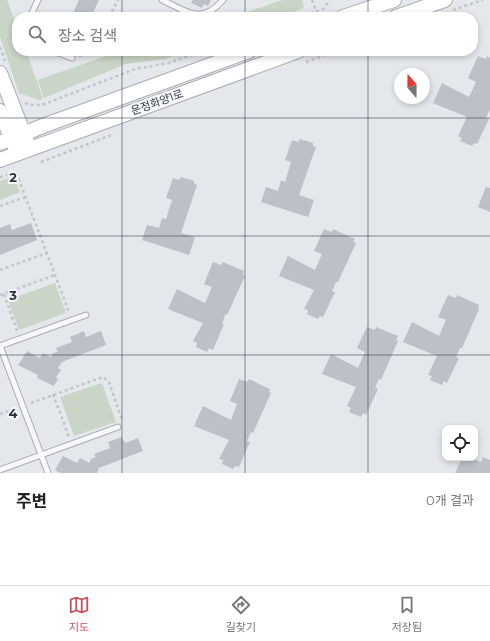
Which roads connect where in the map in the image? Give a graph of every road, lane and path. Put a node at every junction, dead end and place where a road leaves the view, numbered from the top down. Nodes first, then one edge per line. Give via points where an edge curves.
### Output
1 (38, 0) edge
2 (118, 0) edge
3 (162, 0) edge
4 (223, 0) edge
5 (312, 0) edge
6 (330, 0) edge
7 (394, 0) edge
8 (483, 0) edge
9 (446, 6) edge
10 (316, 11) junction
11 (32, 12) edge
12 (112, 12) edge
13 (189, 12) edge
14 (209, 12) edge
15 (313, 12) edge
16 (358, 12) edge
17 (419, 12) edge
18 (67, 56) edge
19 (80, 56) edge
20 (189, 56) edge
21 (235, 56) edge
22 (284, 56) edge
23 (72, 58) joint
24 (0, 74) edge
25 (22, 102) dead end
26 (0, 111) edge
27 (12, 138) edge
28 (23, 151) junction
29 (0, 160) edge
30 (0, 178) edge
31 (26, 197) junction
32 (0, 206) edge
33 (47, 253) junction
34 (0, 270) edge
35 (55, 275) junction
36 (4, 294) junction
37 (0, 295) edge
38 (86, 315) dead end
39 (72, 320) junction
40 (20, 339) junction
41 (0, 346) edge
42 (54, 394) junction
43 (22, 406) junction
44 (0, 414) edge
45 (118, 427) joint
46 (72, 444) junction
47 (41, 455) junction
48 (0, 470) edge
49 (48, 473) edge

1 - 11 lane
2 - 12 path
3 - 13 lane
4 - 14 lane
5 - 10 path
6 - 10 path via 328,5
7 - 16 street
8 - 9 path
9 - 17 street
10 - 15 path
18 - 23 lane
19 - 23 path
20 - 25 path via 169,63 135,69 42,105
21 - 27 street
22 - 28 street, 운정화양1로
24 - 27 street
26 - 27 street
27 - 28 street
28 - 29 street, 운정화양1로
30 - 31 path via 16,172
31 - 32 path
31 - 33 path
33 - 34 path
33 - 35 path
35 - 36 path
35 - 39 path
36 - 37 path
36 - 40 path
38 - 39 lane
39 - 40 lane
40 - 41 lane
41 - 43 lane
42 - 43 path
42 - 45 path via 103,377 109,382 121,418 122,422
42 - 46 path
43 - 44 path
43 - 47 lane
45 - 46 lane
46 - 47 lane
47 - 48 lane
47 - 49 lane

